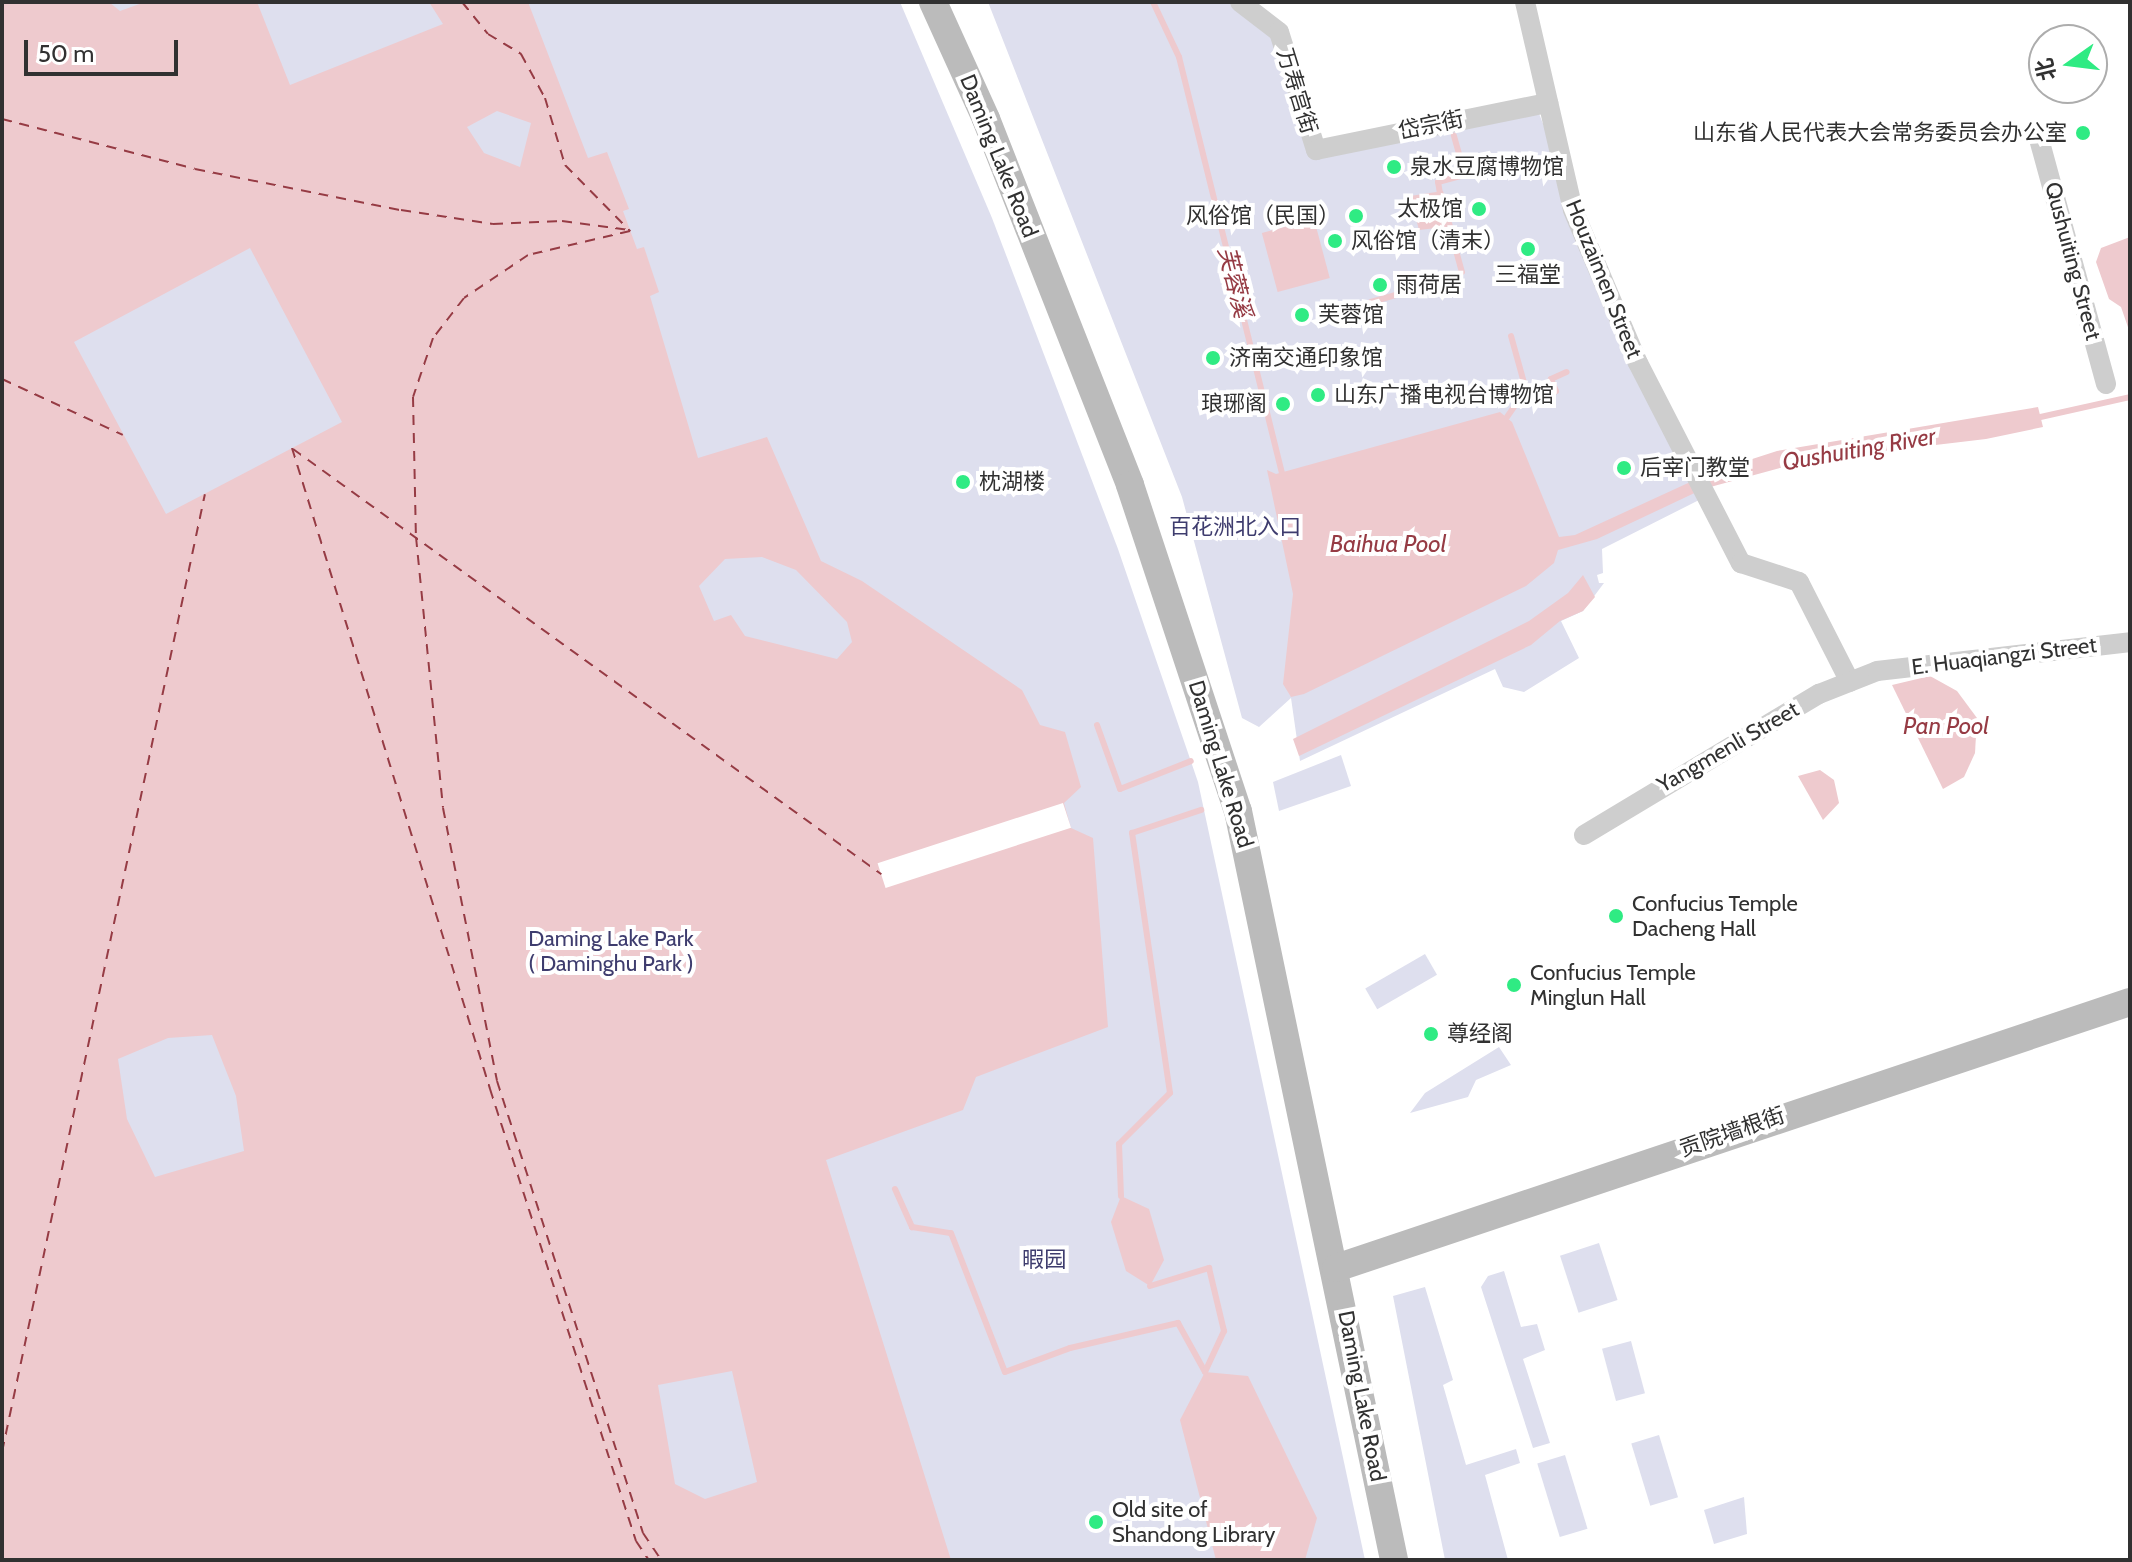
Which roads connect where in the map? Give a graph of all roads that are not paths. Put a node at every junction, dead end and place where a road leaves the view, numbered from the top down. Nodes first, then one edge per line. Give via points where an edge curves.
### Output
1 (933, 2) edge
2 (954, 2) edge
3 (1240, 2) edge
4 (1525, 2) edge
5 (1548, 103) junction
6 (2039, 139) dead end
7 (1316, 150) joint
8 (2106, 384) dead end
9 (2130, 642) edge
10 (1877, 671) joint
11 (1850, 682) junction
12 (1584, 835) dead end
13 (2130, 1002) edge
14 (1345, 1266) junction
15 (1394, 1560) edge
16 (1412, 1560) edge

1 - 14 main road, Daming Lake Road via 986,119 1130,485 1238,811
2 - 14 main road, Daming Lake Road via 1103,372 1207,661 1270,879
3 - 7 street, 万寿宫街 via 1279,32
4 - 5 street, Houzaimen Street
5 - 7 street, 岱宗街
5 - 11 street, Houzaimen Street via 1573,210 1638,363 1695,476 1741,563 1799,582
6 - 8 street, Qushuiting Street
9 - 10 street, E. Huaqiangzi Street
10 - 11 street, Yangmenli Street
11 - 12 street, Yangmenli Street via 1819,694
13 - 14 main road, 贡院墙根街
14 - 15 main road, Daming Lake Road
14 - 16 main road, Daming Lake Road

